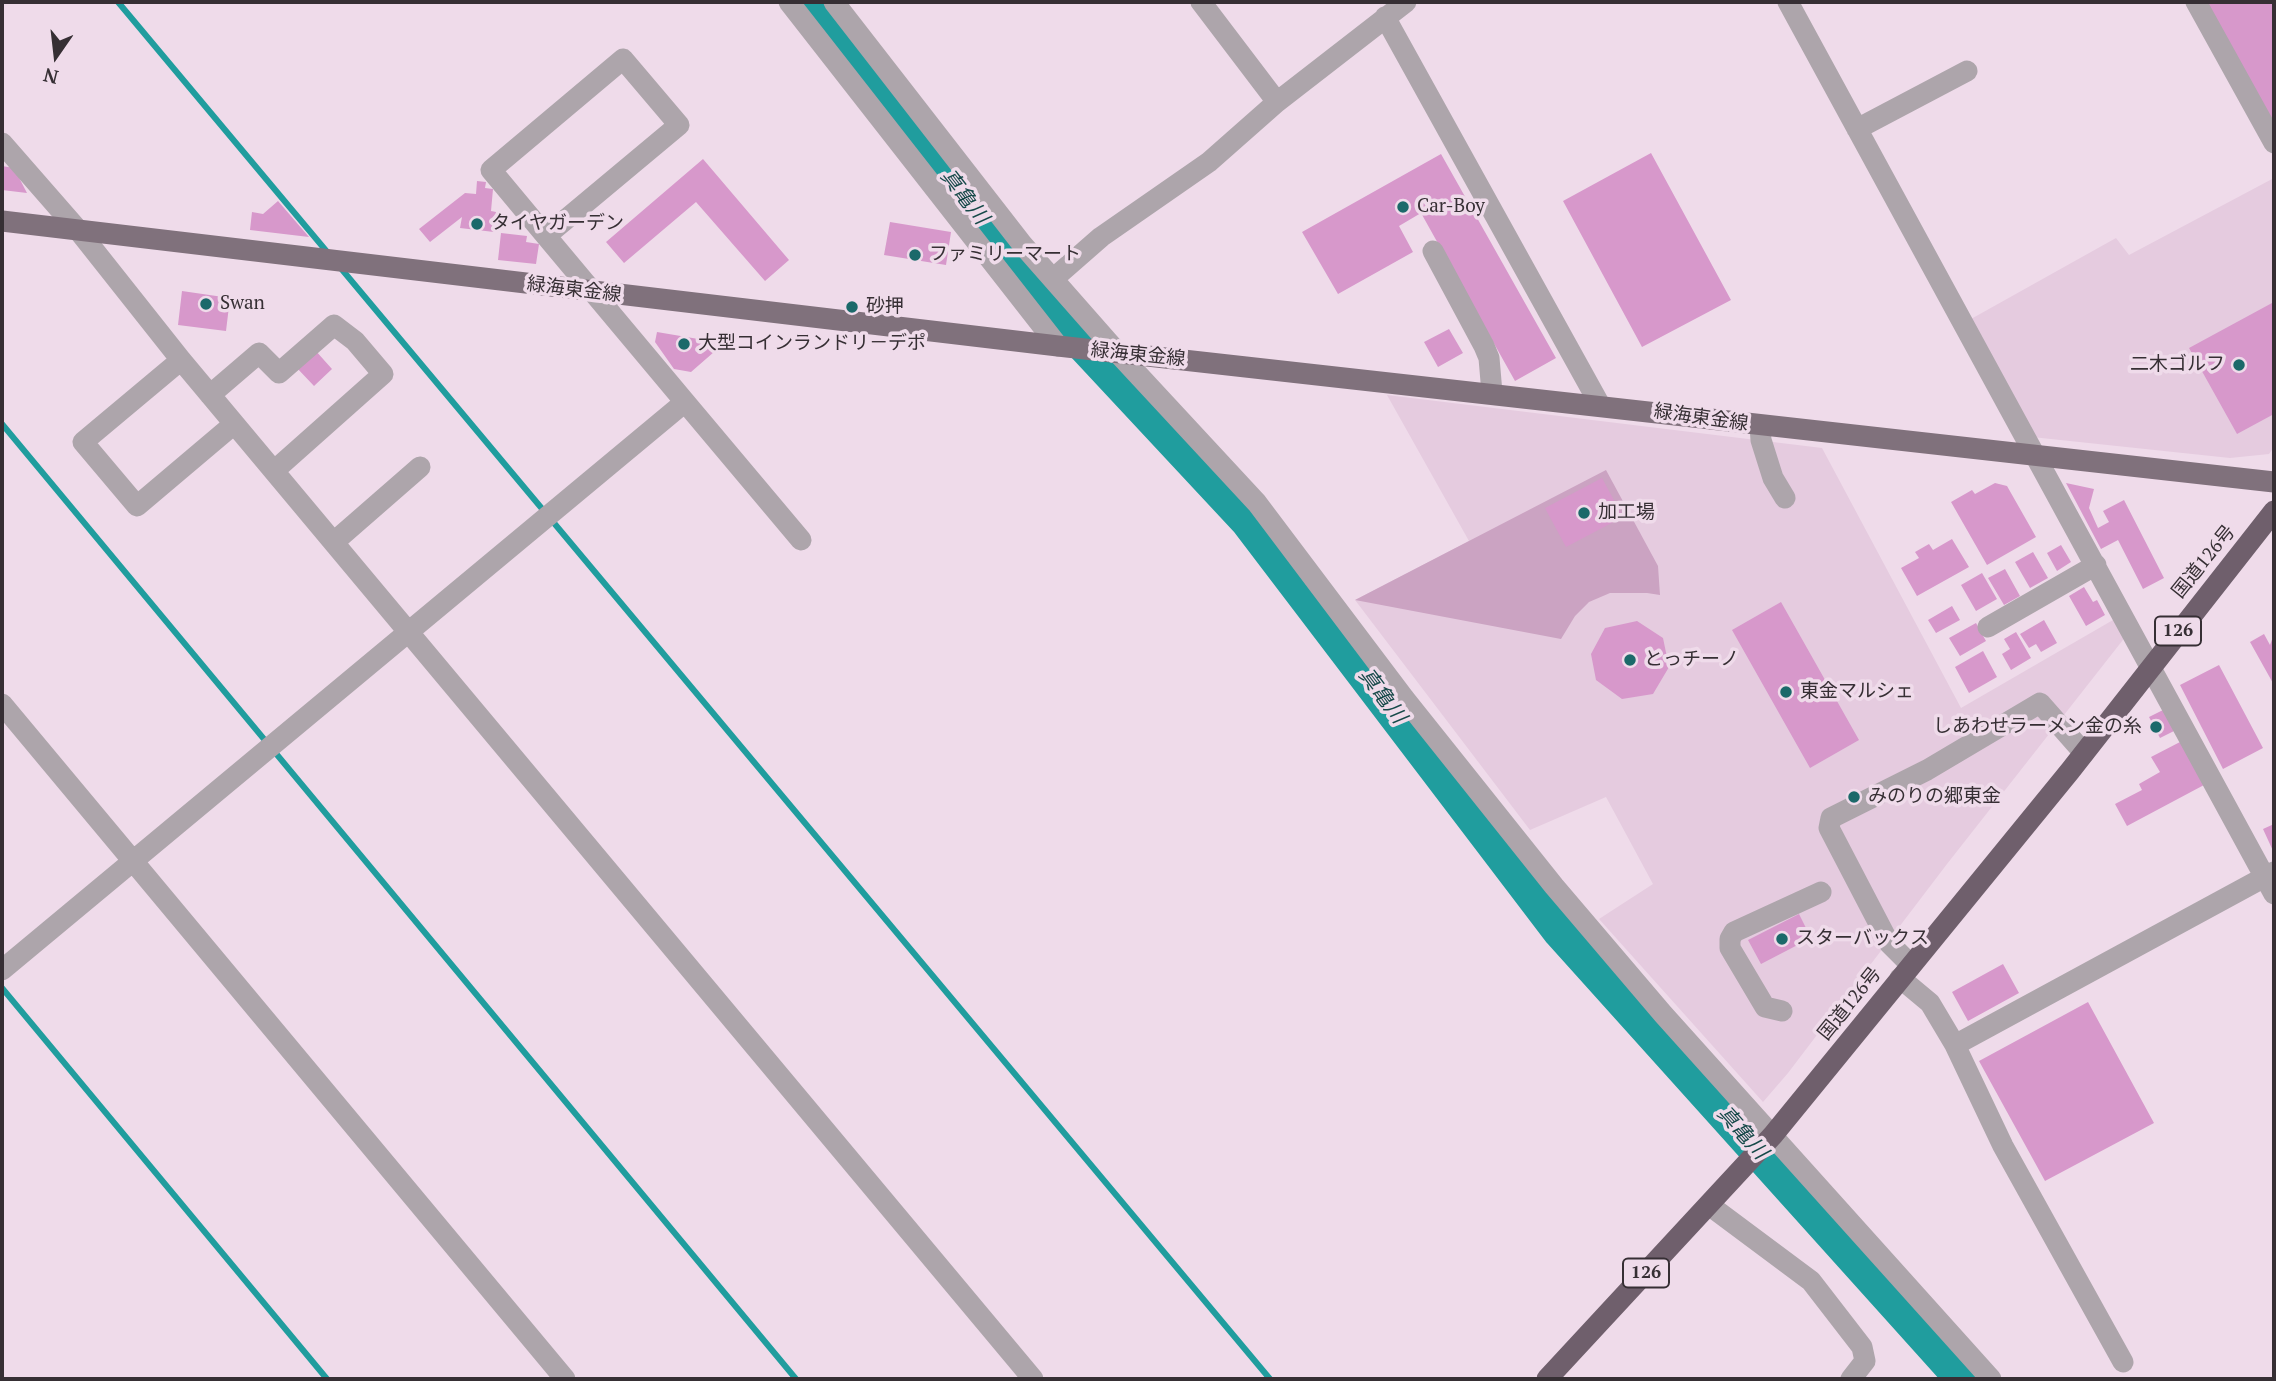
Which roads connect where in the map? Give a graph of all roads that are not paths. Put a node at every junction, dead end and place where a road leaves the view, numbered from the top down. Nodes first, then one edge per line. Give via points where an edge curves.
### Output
1 (789, 2) edge
2 (834, 2) edge
3 (1201, 2) edge
4 (1406, 2) edge
5 (1788, 2) edge
6 (2196, 2) edge
7 (1385, 17) junction
8 (1966, 71) dead end
9 (1277, 102) junction
10 (1857, 129) junction
11 (2, 143) edge
12 (2274, 144) edge
13 (2, 221) edge
14 (78, 230) junction
15 (546, 236) junction
16 (1433, 251) dead end
17 (1053, 279) junction
18 (593, 292) junction
19 (1058, 346) junction
20 (1117, 352) junction
21 (181, 360) junction
22 (1492, 393) junction
23 (210, 395) junction
24 (685, 402) junction
25 (1600, 405) junction
26 (234, 424) junction
27 (1759, 426) junction
28 (2036, 456) junction
29 (420, 467) dead end
30 (275, 470) junction
31 (2274, 482) edge
32 (1785, 498) dead end
33 (2274, 511) edge
34 (801, 540) dead end
35 (334, 542) junction
36 (2096, 565) junction
37 (1988, 627) dead end
38 (408, 631) junction
39 (2151, 665) junction
40 (2, 704) edge
41 (2084, 753) junction
42 (132, 861) junction
43 (2271, 881) edge
44 (1821, 892) dead end
45 (2, 970) edge
46 (1906, 971) junction
47 (1782, 1011) dead end
48 (1955, 1045) junction
49 (1773, 1135) junction
50 (1709, 1205) junction
51 (2123, 1362) dead end
52 (565, 1379) edge
53 (1033, 1379) edge
54 (1547, 1379) edge
55 (1851, 1379) edge
56 (1992, 1379) edge

1 - 19 street
2 - 17 street
3 - 9 street
4 - 7 street
5 - 10 street
6 - 12 street
7 - 9 street
7 - 25 street
8 - 10 street
9 - 17 street via 1209,162 1101,237
10 - 28 street
11 - 14 street
13 - 14 main road, 緑海東金線
14 - 18 main road, 緑海東金線
14 - 21 street
15 - 15 street via 491,170 623,59 679,125
15 - 18 street
16 - 22 street via 1489,358
17 - 20 street
18 - 19 main road, 緑海東金線
18 - 24 street
19 - 20 main road, 緑海東金線
20 - 22 main road, 緑海東金線
20 - 49 street via 1257,503 1554,886
21 - 23 street
21 - 26 street via 83,442 100,463 136,506
22 - 25 main road, 緑海東金線
23 - 26 street
23 - 30 street via 259,353 279,373 334,326 355,341 383,374
24 - 34 street
24 - 38 street
25 - 27 main road, 緑海東金線
26 - 30 street
27 - 28 main road, 緑海東金線
27 - 32 street via 1773,478
28 - 31 main road, 緑海東金線
28 - 36 street
29 - 35 street
30 - 35 street
33 - 39 highway, 国道126号 / 126
35 - 38 street
36 - 37 street
36 - 39 street
38 - 42 street
38 - 53 street
39 - 41 highway, 国道126号 / 126
39 - 43 street
40 - 42 street
41 - 46 highway, 国道126号 / 126
41 - 46 street via 2040,703 1927,770 1831,818 1829,828
42 - 45 street
42 - 52 street
43 - 48 street
44 - 47 street via 1734,932 1730,939 1730,948 1765,1006
46 - 48 street
46 - 49 highway, 国道126号 / 126
48 - 51 street via 2003,1146
49 - 50 highway, 国道126号 / 126
49 - 56 street
50 - 54 highway, 国道126号 / 126
50 - 55 street via 1811,1281 1862,1346 1865,1361

